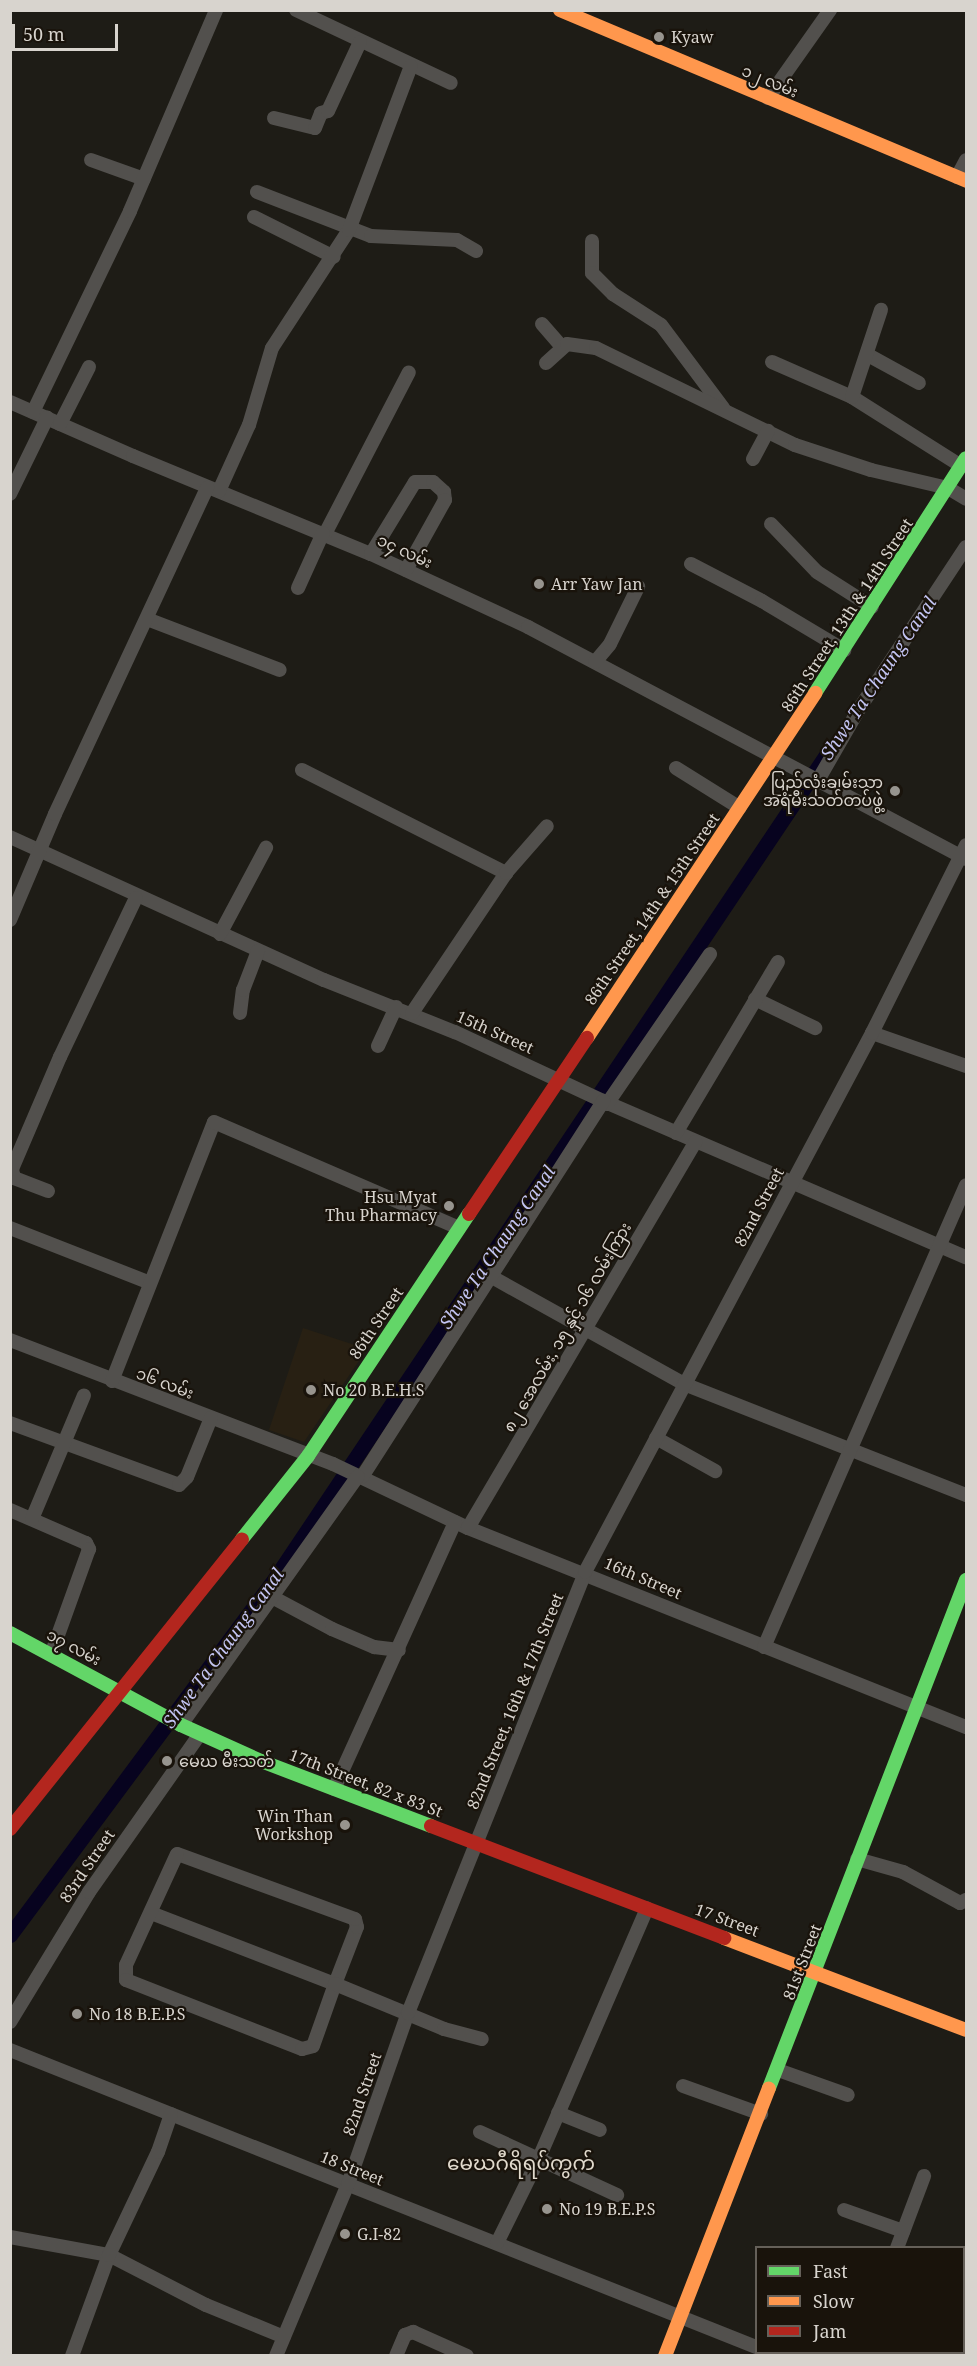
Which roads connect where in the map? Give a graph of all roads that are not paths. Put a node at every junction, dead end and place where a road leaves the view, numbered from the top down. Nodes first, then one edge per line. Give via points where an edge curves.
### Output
1 (216, 10) edge
2 (296, 10) edge
3 (560, 10) edge
4 (830, 10) edge
5 (360, 42) junction
6 (411, 66) junction
7 (451, 83) dead end
8 (768, 98) junction
9 (274, 118) dead end
10 (91, 160) dead end
11 (966, 160) edge
12 (144, 179) junction
13 (962, 179) edge
14 (257, 192) dead end
15 (254, 217) dead end
16 (349, 230) junction
17 (592, 240) dead end
18 (476, 251) dead end
19 (334, 257) junction
20 (881, 310) dead end
21 (542, 324) dead end
22 (562, 347) junction
23 (868, 355) junction
24 (546, 363) dead end
25 (772, 363) dead end
26 (89, 367) dead end
27 (409, 372) dead end
28 (919, 383) dead end
29 (852, 397) junction
30 (10, 402) edge
31 (723, 408) junction
32 (33, 412) junction
33 (53, 421) junction
34 (768, 431) junction
35 (753, 459) dead end
36 (964, 462) edge
37 (948, 488) junction
38 (213, 490) junction
39 (10, 494) edge
40 (966, 499) edge
41 (771, 524) dead end
42 (324, 533) junction
43 (966, 547) edge
44 (371, 554) junction
45 (691, 564) dead end
46 (406, 570) junction
47 (638, 587) dead end
48 (298, 588) dead end
49 (872, 607) junction
50 (147, 619) junction
51 (844, 650) junction
52 (594, 662) junction
53 (280, 670) dead end
54 (773, 759) junction
55 (676, 768) dead end
56 (302, 770) dead end
57 (817, 782) junction
58 (740, 808) junction
59 (547, 826) dead end
60 (10, 837) edge
61 (266, 848) dead end
62 (39, 851) junction
63 (965, 853) edge
64 (506, 873) junction
65 (136, 898) junction
66 (10, 920) edge
67 (220, 934) junction
68 (258, 951) junction
69 (710, 954) dead end
70 (778, 963) dead end
71 (755, 999) junction
72 (396, 1007) junction
73 (240, 1013) dead end
74 (412, 1013) junction
75 (815, 1028) dead end
76 (872, 1033) junction
77 (378, 1046) dead end
78 (966, 1066) edge
79 (557, 1078) junction
80 (602, 1101) junction
81 (676, 1133) junction
82 (695, 1142) junction
83 (789, 1184) junction
84 (966, 1185) edge
85 (48, 1191) dead end
86 (10, 1228) edge
87 (459, 1228) junction
88 (940, 1247) junction
89 (966, 1257) edge
90 (490, 1276) junction
91 (150, 1283) junction
92 (584, 1330) junction
93 (10, 1340) edge
94 (112, 1381) junction
95 (684, 1384) junction
96 (84, 1395) dead end
97 (211, 1418) junction
98 (10, 1423) edge
99 (656, 1438) junction
100 (63, 1443) junction
101 (849, 1452) junction
102 (308, 1456) junction
103 (715, 1472) dead end
104 (358, 1475) junction
105 (966, 1495) edge
106 (10, 1510) edge
107 (32, 1520) junction
108 (462, 1525) junction
109 (585, 1572) junction
110 (966, 1580) edge
111 (272, 1597) junction
112 (10, 1633) edge
113 (764, 1647) junction
114 (399, 1650) junction
115 (52, 1652) junction
116 (122, 1691) junction
117 (144, 1704) joint
118 (916, 1708) junction
119 (181, 1724) junction
120 (966, 1727) edge
121 (200, 1734) junction
122 (334, 1789) junction
123 (10, 1829) edge
124 (476, 1842) junction
125 (857, 1859) junction
126 (966, 1900) edge
127 (647, 1908) junction
128 (151, 1913) junction
129 (817, 1970) junction
130 (334, 1984) junction
131 (408, 2013) junction
132 (10, 2022) edge
133 (966, 2030) edge
134 (482, 2039) dead end
135 (10, 2050) edge
136 (778, 2070) junction
137 (683, 2086) dead end
138 (848, 2095) dead end
139 (558, 2113) junction
140 (171, 2114) junction
141 (761, 2114) junction
142 (600, 2130) dead end
143 (480, 2132) dead end
144 (539, 2158) junction
145 (924, 2176) dead end
146 (348, 2184) junction
147 (617, 2195) dead end
148 (844, 2211) dead end
149 (903, 2231) junction
150 (10, 2237) edge
151 (497, 2243) junction
152 (897, 2246) edge
153 (109, 2255) junction
154 (680, 2317) junction
155 (284, 2337) junction
156 (755, 2347) edge
157 (72, 2355) edge
158 (276, 2355) edge
159 (396, 2355) edge
160 (467, 2355) edge
161 (665, 2355) edge

1 - 12 street
2 - 5 street
3 - 8 street, ၁၂ လမ်း
4 - 8 street
5 - 6 street
5 - 9 street via 328,111 321,113 315,128
6 - 7 street
6 - 16 street
8 - 13 street, ၁၂ လမ်း
10 - 12 street
11 - 13 street
12 - 32 street
14 - 16 street
15 - 19 street
16 - 18 street via 391,239 457,240
16 - 19 street
17 - 31 street via 592,273 613,294 661,325
19 - 38 street via 272,348 249,425
20 - 23 street
21 - 22 street
22 - 24 street
22 - 31 street via 580,344 596,348 687,396
23 - 28 street
23 - 29 street
25 - 29 street
26 - 33 street
27 - 42 street
29 - 36 street
30 - 32 street, ၁၄ လမ်း
31 - 34 street
32 - 33 street, ၁၄ လမ်း
33 - 38 street, ၁၄ လမ်း
33 - 39 street
34 - 35 street
34 - 37 street via 820,454
36 - 37 street, 86th Street, 13th & 14th Street
37 - 40 street
37 - 49 street, 86th Street, 13th & 14th Street
38 - 42 street, ၁၄ လမ်း
38 - 50 street
41 - 49 street via 817,572
42 - 44 street, ၁၄ လမ်း
42 - 48 street
43 - 57 street via 859,709
44 - 46 street, ၁၄ လမ်း
44 - 46 street via 415,482 433,482 444,492 445,500
45 - 51 street via 762,600
46 - 52 street, ၁၄ လမ်း
47 - 52 street via 610,644
49 - 51 street, 86th Street, 13th & 14th Street
50 - 53 street
50 - 62 street
51 - 54 street, 86th Street, 13th & 14th Street
52 - 54 street, ၁၄ လမ်း
54 - 57 street, ၁၄ လမ်း
54 - 58 street, 86th Street, 14th & 15th Street
55 - 58 street
56 - 64 street
57 - 63 street, ၁၄ လမ်း
58 - 79 street, 86th Street, 14th & 15th Street
59 - 64 street
60 - 62 street, 15th Street
61 - 67 street
62 - 65 street, 15th Street
62 - 66 street
63 - 76 street, 82nd Street
64 - 74 street
65 - 67 street, 15th Street
65 - 85 street via 12,1169 14,1178
67 - 68 street, 15th Street
68 - 72 street, 15th Street
68 - 73 street via 243,990
69 - 80 street
70 - 71 street
71 - 75 street
71 - 81 street
72 - 74 street, 15th Street
72 - 77 street
74 - 79 street, 15th Street
76 - 78 street
76 - 83 street, 82nd Street
79 - 80 street, 15th Street
79 - 87 street, 86th Street
80 - 81 street, 15th Street
80 - 90 street
81 - 82 street, 15th Street
82 - 83 street, 15th Street
82 - 92 street, ၈၂ အေလမ်း, ၁၅ နှင့် ၁၆ လမ်းကြား
83 - 88 street, 15th Street
83 - 95 street, 82nd Street
84 - 88 street
86 - 91 street
87 - 91 street via 214,1122
87 - 102 street, 86th Street
88 - 89 street, 15th Street
88 - 101 street
90 - 92 street
90 - 104 street
91 - 94 street
92 - 95 street
92 - 108 street, ၈၂ အေလမ်း, ၁၅ နှင့် ၁၆ လမ်းကြား
93 - 94 street, ၁၆ လမ်း
94 - 97 street, ၁၆ လမ်း
95 - 99 street, 82nd Street
95 - 101 street
96 - 100 street
97 - 100 street via 188,1477 179,1485
97 - 102 street, ၁၆ လမ်း
98 - 100 street
99 - 103 street
99 - 109 street, 82nd Street
100 - 107 street
101 - 105 street
101 - 113 street
102 - 104 street, 16th Street
102 - 116 street, 86th Street
104 - 108 street, 16th Street
104 - 111 street
106 - 107 street
107 - 115 street via 86,1543 89,1549
108 - 109 street, 16th Street
108 - 114 street, ၈၂ အေလမ်း, ၁၅ နှင့် ၁၆ လမ်းကြား
109 - 113 street, 16th Street
109 - 124 street, 82nd Street, 16th & 17th Street
110 - 118 street, 81st Street
111 - 114 street via 374,1647
111 - 119 street
112 - 115 street, ၁၇ လမ်း
113 - 118 street, 16th Street
114 - 122 street, ၈၂ အေလမ်း, ၁၅ နှင့် ၁၆ လမ်းကြား
115 - 116 street, ၁၇ လမ်း
116 - 117 street, ၁၇ လမ်း
116 - 123 street, 86th Street
117 - 119 street, 17th Street, 82 x 83 St
118 - 120 street, 16th Street
118 - 125 street, 81st Street
119 - 121 street, 17th Street, 82 x 83 St
121 - 122 street, 17th Street, 82 x 83 St
121 - 132 street, 83rd Street via 89,1892
122 - 124 street, 17th Street, 82 x 83 St
124 - 127 street, 17 Street
124 - 131 street, 82nd Street
125 - 126 street via 903,1872 960,1903
125 - 129 street, 81st Street
127 - 129 street, 17 Street
127 - 139 street
128 - 130 street
128 - 130 street via 177,1854 355,1919 357,1927
128 - 130 street via 126,1965 126,1980 291,2045 302,2049 313,2046
129 - 133 street, 17 Street
129 - 136 street, 81st Street
130 - 131 street
131 - 134 street
131 - 146 street, 82nd Street
135 - 140 street, 18 Street
136 - 138 street
136 - 141 street, 81st Street
137 - 141 street
139 - 142 street
139 - 144 street
140 - 146 street, 18 Street
140 - 153 street via 158,2152
141 - 154 street, 81st Street
143 - 144 street
144 - 147 street
144 - 151 street
145 - 149 street
146 - 151 street, 18 Street
146 - 155 street, 82nd Street
148 - 149 street
149 - 152 street
150 - 153 street
151 - 154 street, 18 Street
153 - 155 street via 206,2305
153 - 157 street
154 - 156 street, 18 Street
154 - 161 street, 81st Street
155 - 158 street, 82nd Street
159 - 160 street via 405,2335 413,2332

